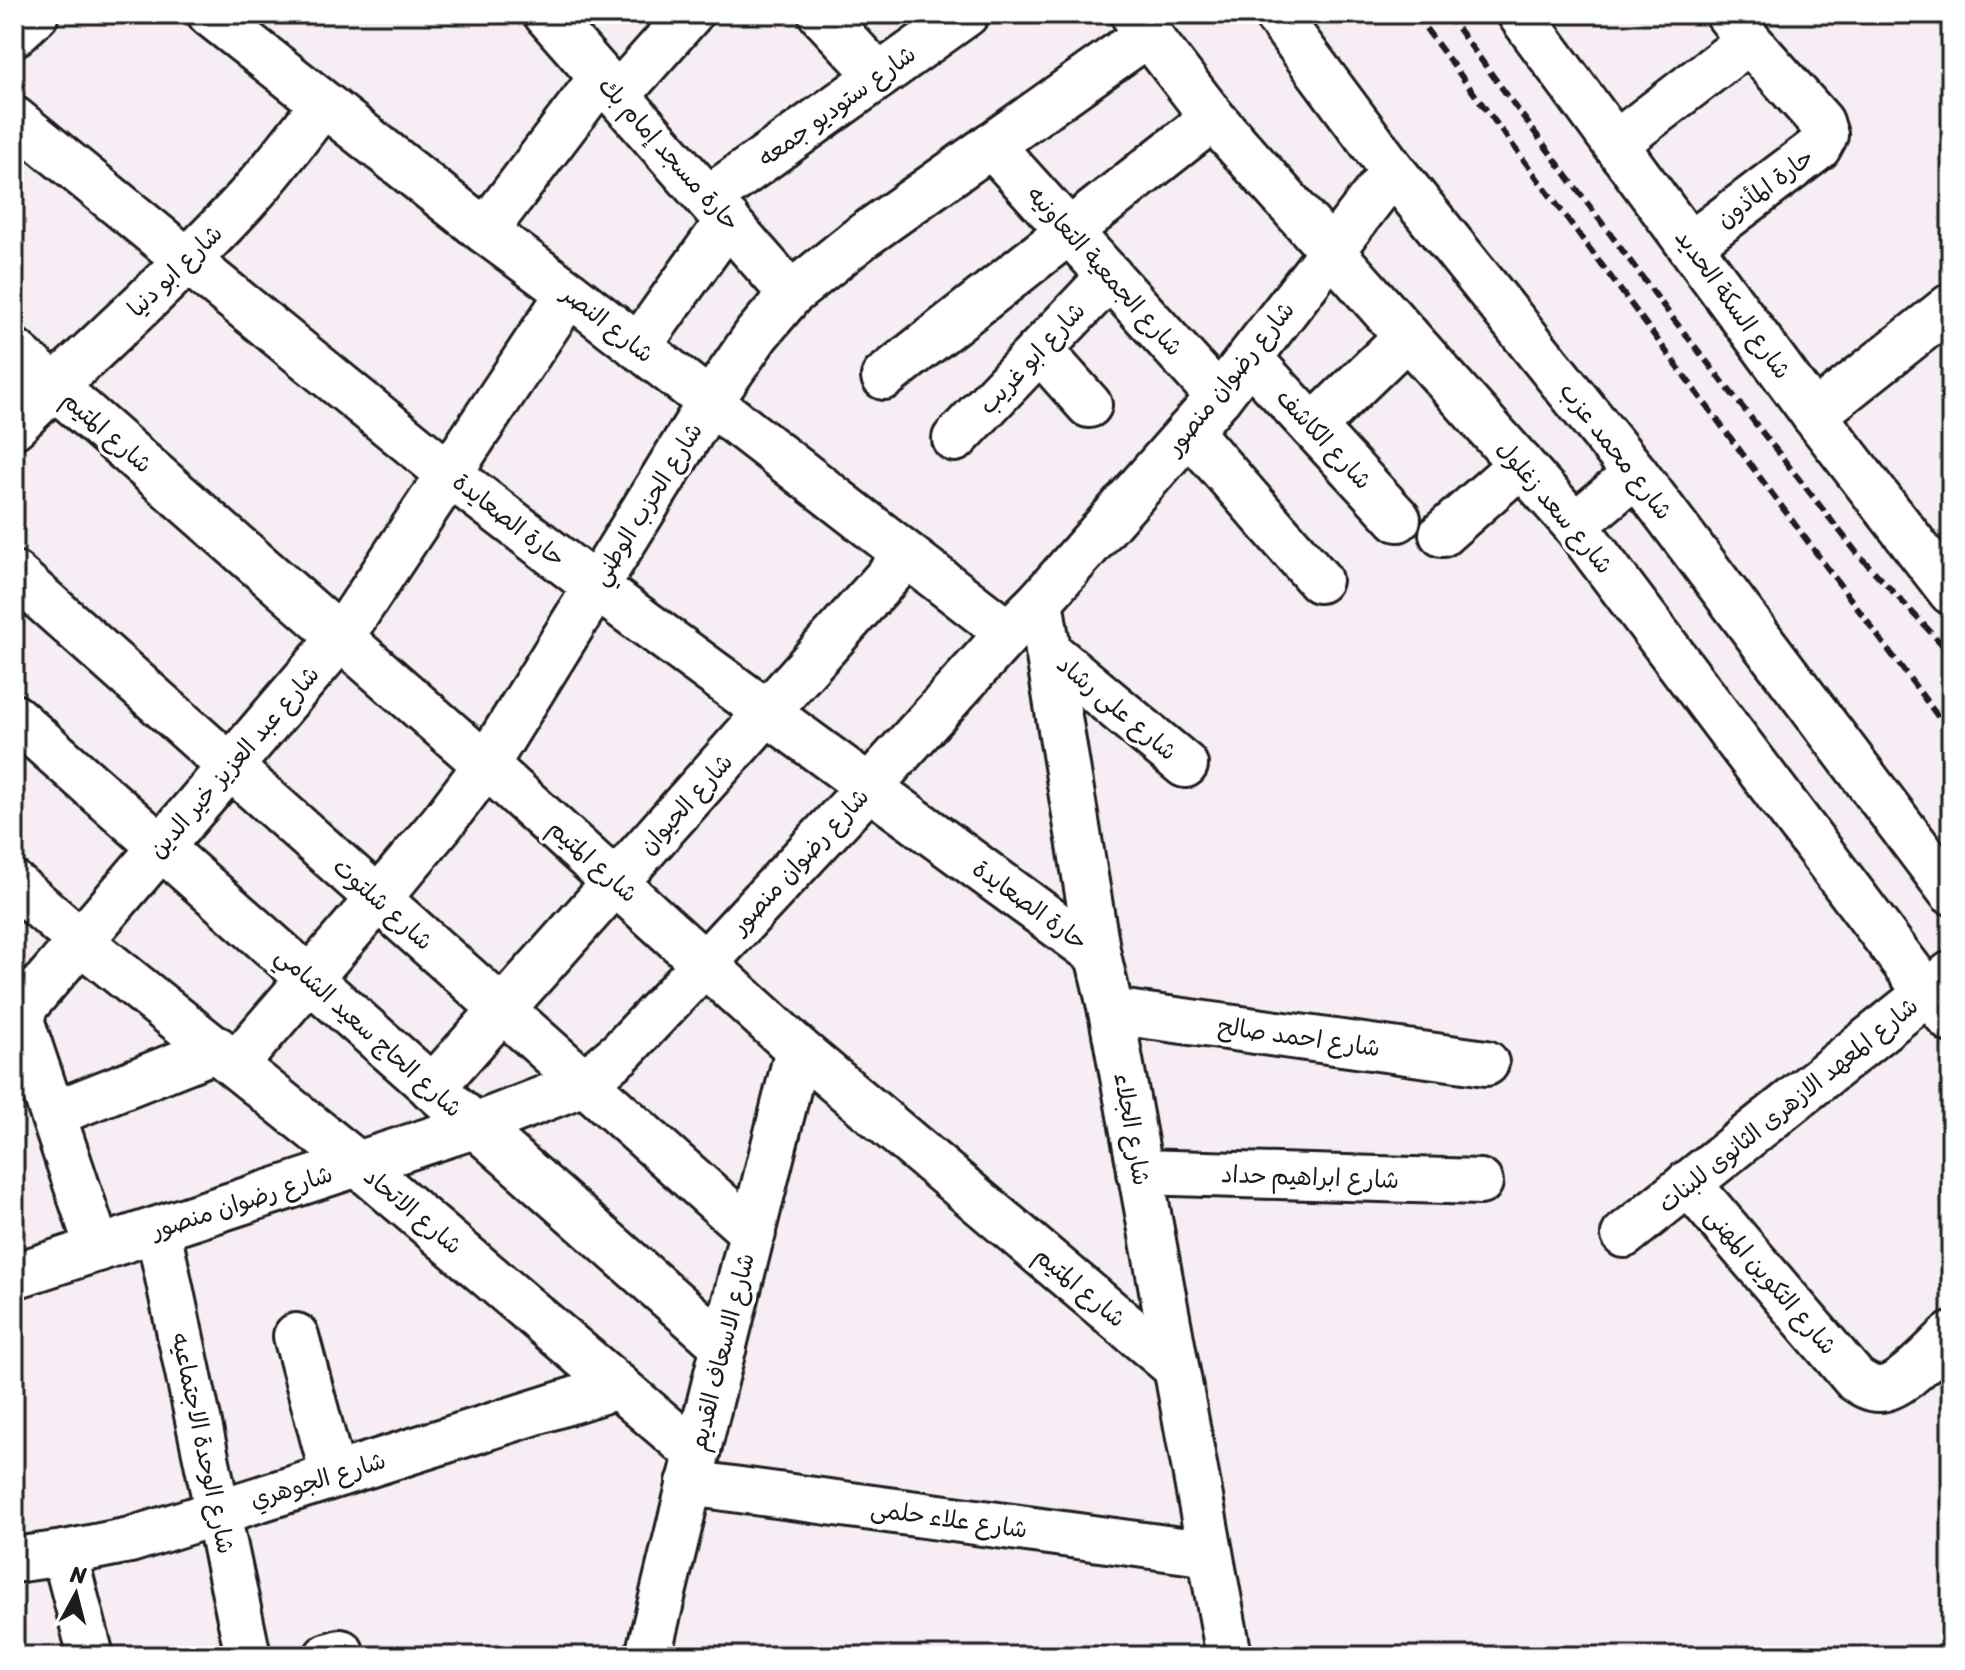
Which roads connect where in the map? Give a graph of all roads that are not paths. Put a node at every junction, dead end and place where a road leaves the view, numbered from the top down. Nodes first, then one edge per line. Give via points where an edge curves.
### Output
1 (36, 14) edge
2 (546, 14) edge
3 (690, 14) edge
4 (821, 14) edge
5 (966, 14) edge
6 (1276, 14) edge
7 (1520, 14) edge
8 (229, 19) edge
9 (1141, 24) edge
10 (1739, 28) edge
11 (14, 34) edge
12 (879, 76) junction
13 (610, 86) junction
14 (323, 104) junction
15 (1213, 118) junction
16 (14, 119) edge
17 (1615, 144) junction
18 (991, 145) junction
19 (1393, 171) junction
20 (718, 210) junction
21 (485, 231) junction
22 (1070, 232) junction
23 (1690, 245) junction
24 (1332, 250) junction
25 (188, 260) junction
26 (1110, 276) junction
27 (569, 293) junction
28 (791, 294) junction
29 (1951, 306) edge
30 (1407, 336) junction
31 (638, 347) junction
32 (1040, 350) junction
33 (14, 351) edge
34 (1249, 358) junction
35 (884, 377) dead end
36 (54, 386) junction
37 (1219, 397) junction
38 (710, 402) junction
39 (1089, 405) dead end
40 (1814, 415) junction
41 (14, 426) edge
42 (1313, 427) junction
43 (1189, 431) junction
44 (955, 439) dead end
45 (1521, 464) junction
46 (449, 474) junction
47 (1636, 474) junction
48 (1398, 519) dead end
49 (1575, 525) junction
50 (1442, 534) dead end
51 (907, 555) junction
52 (14, 574) edge
53 (1319, 580) dead end
54 (596, 587) junction
55 (1951, 592) edge
56 (1040, 601) junction
57 (1008, 633) junction
58 (341, 637) junction
59 (1048, 651) junction
60 (767, 713) junction
61 (14, 717) edge
62 (486, 765) junction
63 (1185, 765) dead end
64 (230, 766) junction
65 (869, 787) junction
66 (160, 847) junction
67 (616, 882) junction
68 (14, 884) edge
69 (1951, 892) edge
70 (378, 899) junction
71 (80, 941) junction
72 (1098, 955) junction
73 (705, 963) junction
74 (309, 979) junction
75 (1943, 996) edge
76 (501, 1010) junction
77 (1111, 1011) junction
78 (798, 1049) junction
79 (226, 1056) junction
80 (1486, 1063) dead end
81 (584, 1083) junction
82 (432, 1088) junction
83 (53, 1114) junction
84 (474, 1126) junction
85 (359, 1165) junction
86 (1140, 1172) junction
87 (1480, 1182) dead end
88 (1688, 1183) junction
89 (158, 1230) junction
90 (753, 1233) junction
91 (1624, 1235) dead end
92 (98, 1249) junction
93 (14, 1276) edge
94 (1951, 1335) edge
95 (296, 1336) dead end
96 (724, 1346) junction
97 (1175, 1367) junction
98 (618, 1386) junction
99 (692, 1468) junction
100 (333, 1475) junction
101 (217, 1511) junction
102 (64, 1553) junction
103 (1210, 1554) junction
104 (14, 1560) edge
105 (91, 1656) edge
106 (248, 1656) edge
107 (648, 1656) edge
108 (1229, 1656) edge

1 - 11 street
2 - 13 street, حارة مسجد إمام بك
3 - 13 street
4 - 12 street
5 - 12 street, شارع ستوديو جمعه
6 - 19 street, شارع محمد عزب
7 - 17 street, شارع السكة الحديد
8 - 14 street, شارع النصر
9 - 15 street, شارع سعد زغلول
9 - 18 street, شارع الحزب الوطني
10 - 17 street
10 - 23 street, حارة المأذون via 1821,122 1825,135 1818,148
12 - 20 street, شارع ستوديو جمعه
13 - 20 street, حارة مسجد إمام بك
13 - 21 street
14 - 21 street, شارع النصر
14 - 25 street, شارع ابو دنيا via 262,182
15 - 22 street
15 - 24 street, شارع سعد زغلول
16 - 25 street, حارة الصعايدة
17 - 23 street, شارع السكة الحديد
18 - 22 street, شارع الجمعية التعاونيه
18 - 28 street, شارع الحزب الوطني
19 - 24 street, شارع رضوان منصور
19 - 47 street, شارع محمد عزب
20 - 28 street, حارة مسجد إمام بك
20 - 31 street, شارع ستوديو جمعه
21 - 27 street, شارع النصر
22 - 26 street, شارع الجمعية التعاونيه
22 - 35 street
23 - 40 street, شارع السكة الحديد
24 - 30 street, شارع سعد زغلول
24 - 34 street, شارع رضوان منصور
25 - 36 street, شارع ابو دنيا
25 - 46 street, حارة الصعايدة
26 - 32 street, شارع ابو غريب
26 - 37 street, شارع الجمعية التعاونيه
27 - 31 street, شارع النصر
27 - 46 street, شارع عبد العزيز خير الدين
28 - 38 street, شارع الحزب الوطني
29 - 40 street
30 - 42 street
30 - 45 street, شارع سعد زغلول
31 - 38 street, شارع النصر
32 - 39 street
32 - 44 street, شارع ابو غريب
33 - 36 street, شارع المتيم
34 - 37 street, شارع رضوان منصور
34 - 42 street, شارع الكاشف
36 - 41 street, شارع ابو دنيا
36 - 58 street, شارع المتيم
37 - 43 street, شارع رضوان منصور
38 - 51 street, شارع النصر
38 - 54 street, شارع الحزب الوطني
40 - 55 street, شارع السكة الحديد
42 - 48 street, شارع الكاشف
43 - 53 street
43 - 56 street, شارع رضوان منصور
45 - 49 street, شارع سعد زغلول
45 - 50 street
46 - 54 street, حارة الصعايدة
46 - 58 street, شارع عبد العزيز خير الدين
47 - 49 street
47 - 69 street, شارع محمد عزب
49 - 75 street, شارع سعد زغلول
51 - 57 street, شارع النصر
51 - 60 street, شارع الحيوان
52 - 64 street, شارع شلتوت
54 - 60 street, حارة الصعايدة
54 - 62 street, شارع الحزب الوطني
56 - 57 street, شارع رضوان منصور
56 - 59 street, شارع الجلاء
57 - 65 street, شارع رضوان منصور
58 - 62 street, شارع المتيم
58 - 64 street, شارع عبد العزيز خير الدين
59 - 63 street, شارع على رشاد
59 - 72 street, شارع الجلاء
60 - 65 street, حارة الصعايدة
60 - 67 street, شارع الحيوان
61 - 66 street, شارع الحاج سعيد الشامي
62 - 67 street, شارع المتيم
62 - 70 street, شارع الحزب الوطني
64 - 66 street, شارع عبد العزيز خير الدين
64 - 70 street, شارع شلتوت
65 - 72 street, حارة الصعايدة
65 - 73 street, شارع رضوان منصور
66 - 71 street, شارع عبد العزيز خير الدين
66 - 74 street, شارع الحاج سعيد الشامي
67 - 73 street, شارع المتيم
67 - 76 street, شارع الحيوان
68 - 71 street, شارع الاتحاد
70 - 74 street, شارع الحزب الوطني
70 - 76 street, شارع شلتوت
71 - 79 street, شارع الاتحاد
71 - 83 street, شارع عبد العزيز خير الدين via 23,1013
72 - 77 street, شارع الجلاء
73 - 78 street, شارع المتيم
73 - 81 street, شارع رضوان منصور via 620,1053
74 - 79 street, شارع الحزب الوطني
74 - 82 street, شارع الحاج سعيد الشامي
75 - 88 street, شارع المعهد الازهرى الثانوى للبنات
76 - 81 street, شارع شلتوت
76 - 82 street, شارع الحيوان
77 - 80 street, شارع احمد صالح
77 - 86 street, شارع الجلاء
78 - 90 street, شارع الاسعاف القديم
78 - 97 street, شارع المتيم
79 - 83 street
79 - 85 street, شارع الاتحاد
81 - 84 street, شارع رضوان منصور
81 - 90 street, شارع شلتوت
82 - 84 street, شارع الحاج سعيد الشامي
83 - 92 street, شارع عبد العزيز خير الدين
84 - 85 street, شارع رضوان منصور
84 - 96 street, شارع الحاج سعيد الشامي
85 - 89 street, شارع رضوان منصور
85 - 98 street, شارع الاتحاد
86 - 87 street, شارع ابراهيم حداد
86 - 97 street, شارع الجلاء
88 - 91 street, شارع المعهد الازهرى الثانوى للبنات
88 - 94 street, شارع التكوين المهنى via 1866,1387 1893,1386
89 - 92 street, شارع رضوان منصور
89 - 101 street, شارع الوحدة الاجتماعيه
90 - 96 street, شارع الاسعاف القديم
92 - 93 street, شارع رضوان منصور
95 - 100 street
96 - 99 street, شارع الاسعاف القديم
97 - 103 street, شارع الجلاء
98 - 99 street, شارع الاتحاد
98 - 100 street, شارع الجوهري
99 - 103 street, شارع علاء حلمى
99 - 107 street, شارع الاسعاف القديم
100 - 101 street, شارع الجوهري
101 - 102 street, شارع الجوهري via 130,1540
101 - 106 street, شارع الوحدة الاجتماعيه
102 - 104 street, شارع الجوهري
102 - 105 street
103 - 108 street, شارع الجلاء

